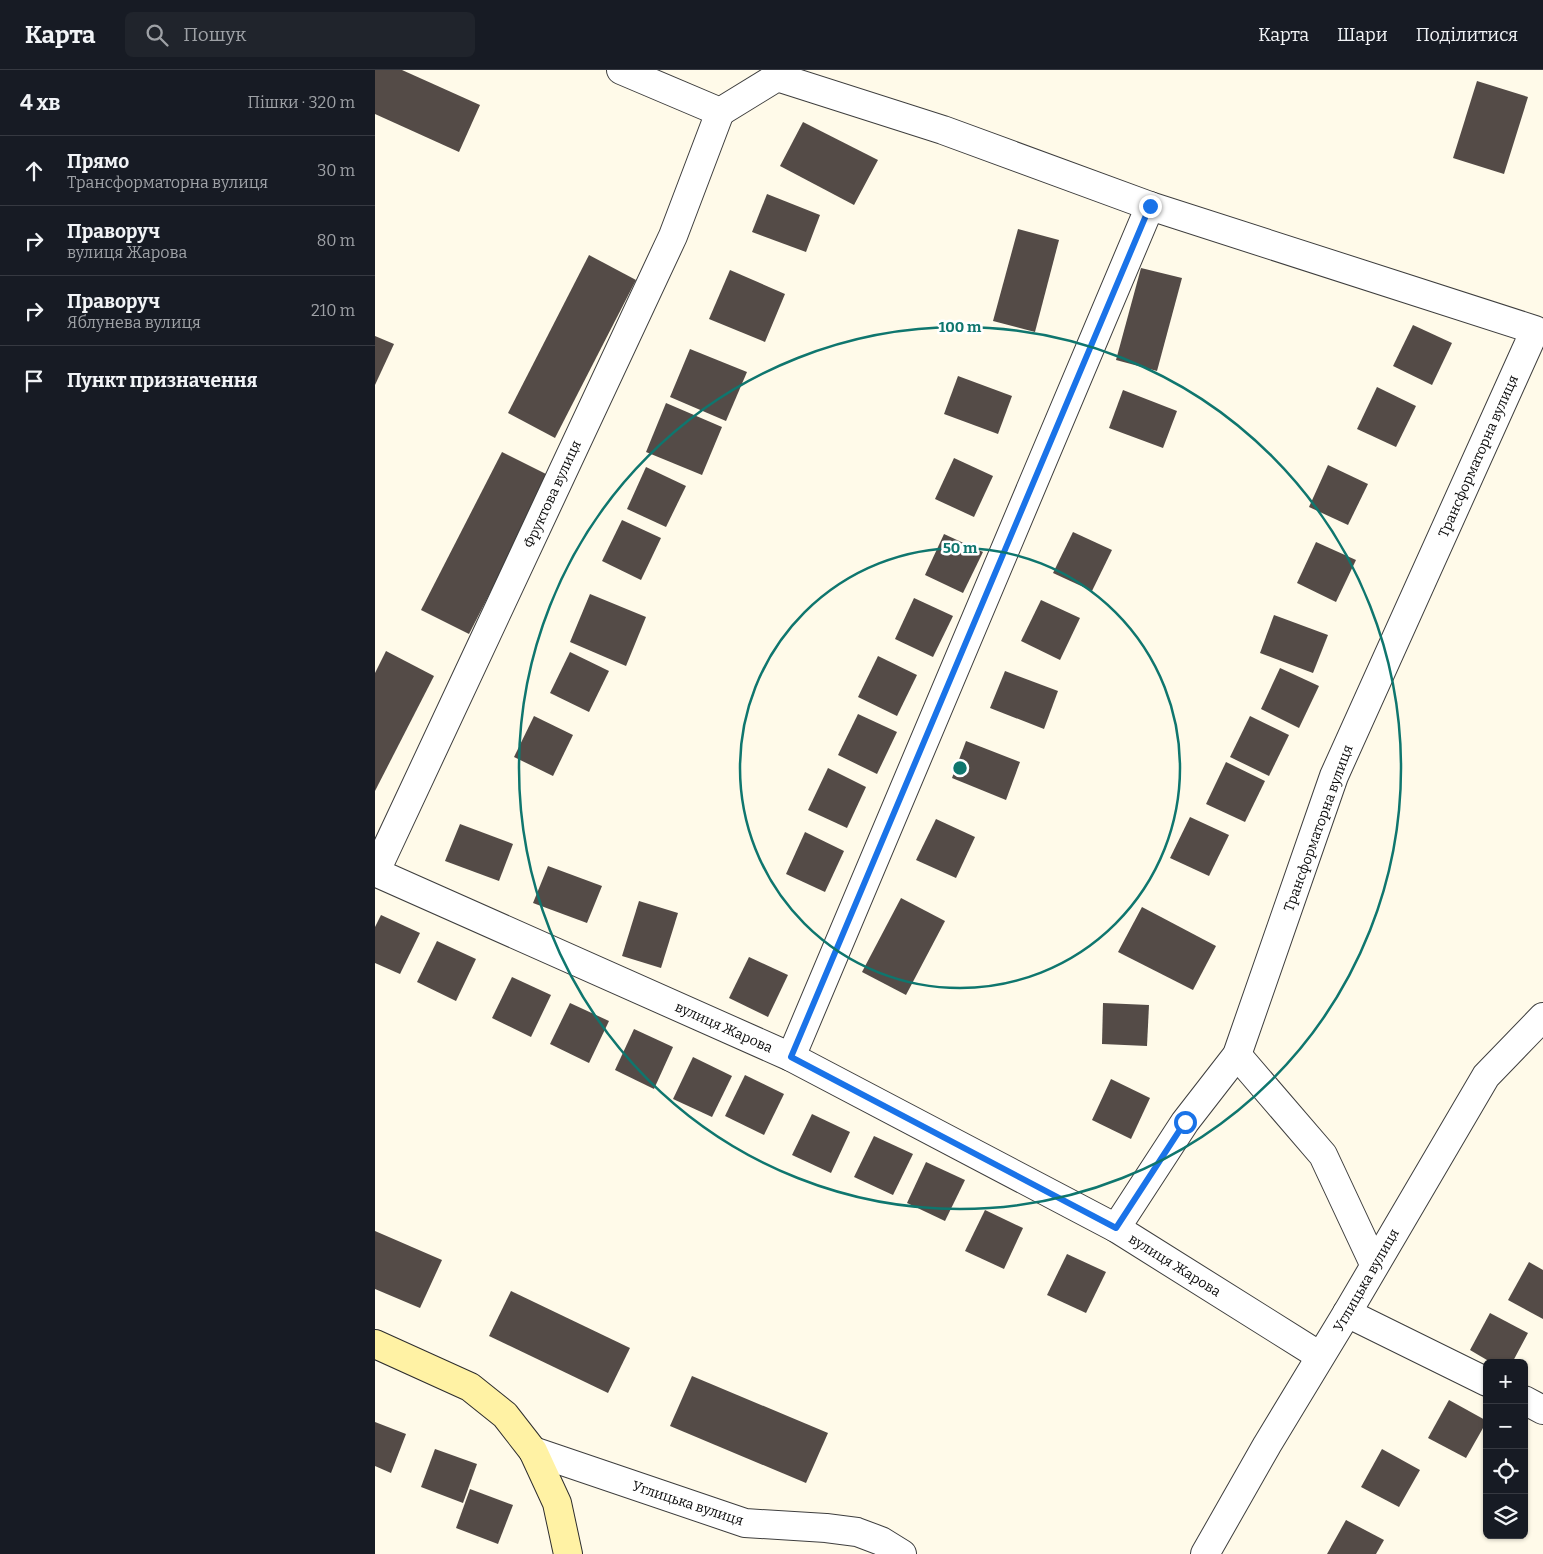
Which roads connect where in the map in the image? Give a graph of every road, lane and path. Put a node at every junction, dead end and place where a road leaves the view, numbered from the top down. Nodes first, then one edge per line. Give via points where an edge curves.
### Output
1 (621, 70) edge
2 (721, 112) junction
3 (1150, 206) junction
4 (375, 872) edge
5 (1543, 1017) edge
6 (1237, 1055) junction
7 (791, 1057) junction
8 (1116, 1228) junction
9 (1375, 1264) junction
10 (1347, 1313) junction
11 (375, 1344) edge
12 (1320, 1356) junction
13 (1483, 1380) edge
14 (1528, 1402) edge
15 (1543, 1410) edge
16 (533, 1450) junction
17 (568, 1554) edge
18 (903, 1554) edge
19 (1205, 1554) edge

1 - 2 street
2 - 3 street via 777,78 943,130
2 - 4 street, Фруктова вулиця via 673,236
3 - 6 street, Трансформаторна вулиця via 1535,330 1334,776
3 - 7 street
4 - 7 street, вулиця Жарова
5 - 9 street, Углицька вулиця via 1486,1076
6 - 8 street, Трансформаторна вулиця via 1185,1122
6 - 9 street via 1323,1155
7 - 8 street, вулиця Жарова
8 - 12 street, вулиця Жарова
9 - 10 street, Углицька вулиця
10 - 12 street, Углицька вулиця
10 - 13 street
11 - 16 main road via 470,1387 505,1415
12 - 19 street, Углицька вулиця
14 - 15 street
16 - 17 main road via 557,1504
16 - 18 street, Углицька вулиця via 745,1523 857,1532

